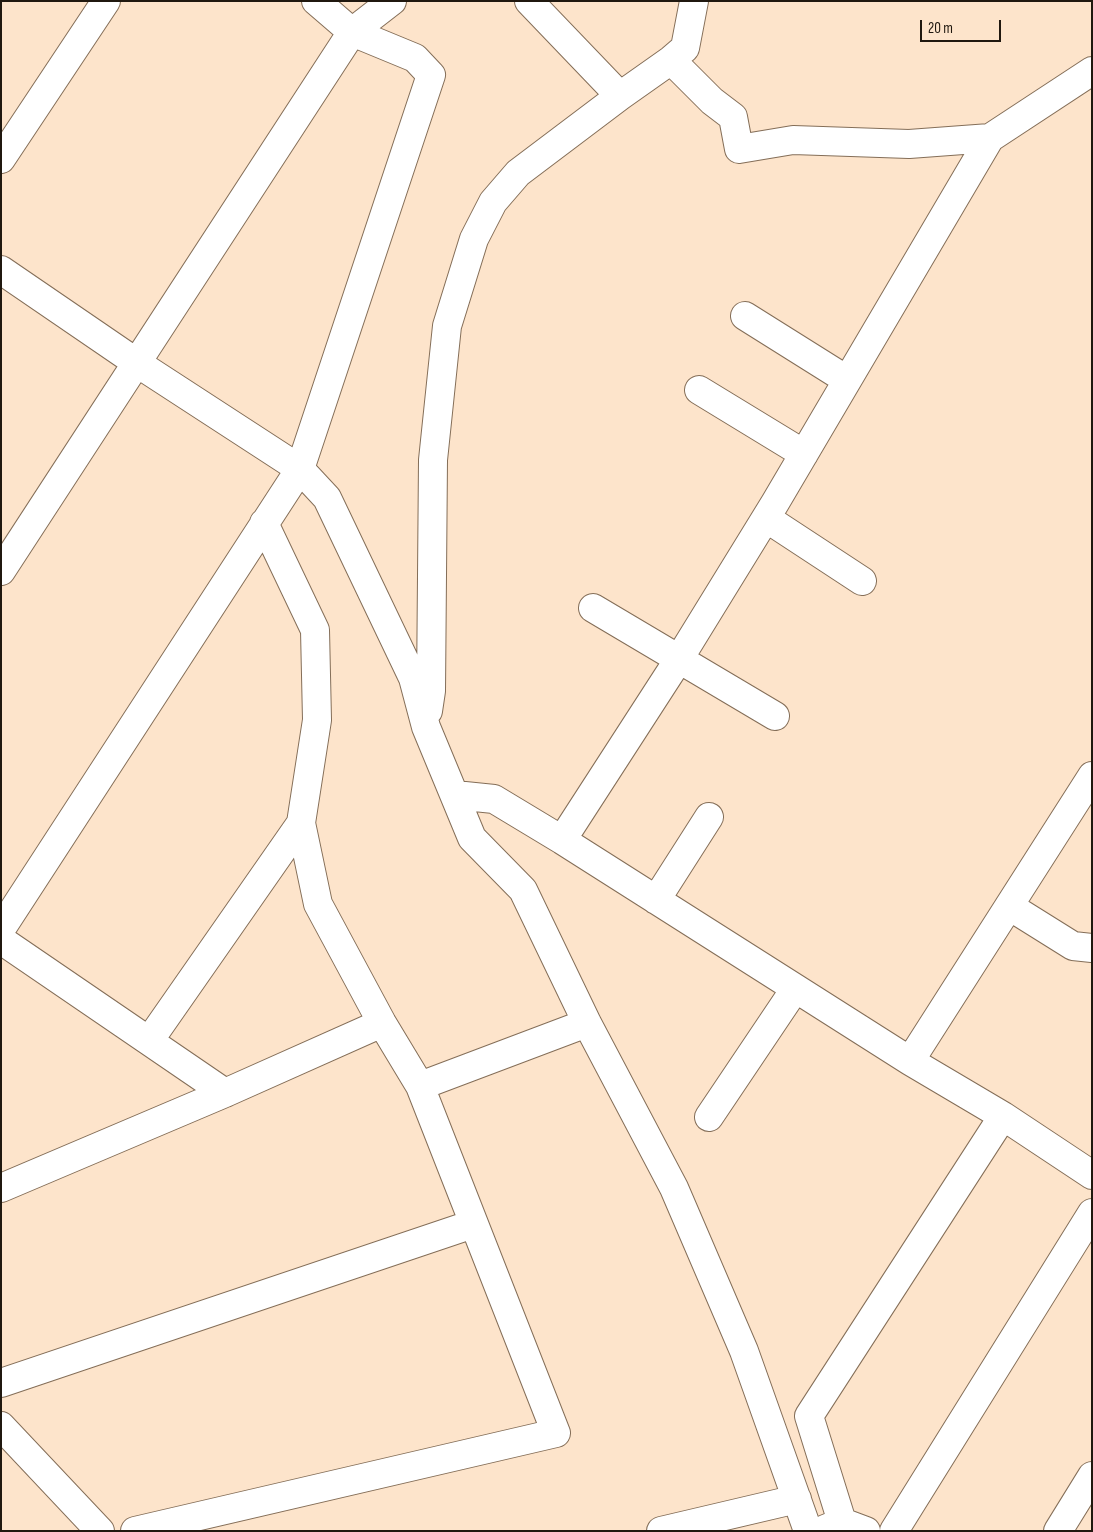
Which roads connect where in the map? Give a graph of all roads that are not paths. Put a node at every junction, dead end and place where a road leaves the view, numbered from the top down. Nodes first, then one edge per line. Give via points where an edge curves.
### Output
1 (106, 1) edge
2 (316, 1) edge
3 (392, 1) edge
4 (529, 1) edge
5 (692, 4) edge
6 (352, 32) junction
7 (671, 60) junction
8 (1092, 71) edge
9 (620, 96) junction
10 (990, 138) junction
11 (1, 158) edge
12 (1, 270) edge
13 (745, 316) dead end
14 (137, 363) junction
15 (848, 380) junction
16 (699, 390) dead end
17 (804, 454) junction
18 (300, 469) junction
19 (766, 518) junction
20 (264, 522) junction
21 (1, 572) edge
22 (862, 581) dead end
23 (593, 608) dead end
24 (679, 659) junction
25 (775, 716) dead end
26 (426, 727) junction
27 (1092, 776) edge
28 (455, 795) junction
29 (709, 817) dead end
30 (302, 823) junction
31 (562, 840) junction
32 (656, 900) junction
33 (1009, 906) junction
34 (1, 929) edge
35 (1, 940) edge
36 (1092, 948) edge
37 (795, 989) junction
38 (587, 1022) junction
39 (382, 1023) junction
40 (149, 1041) junction
41 (910, 1061) junction
42 (420, 1086) junction
43 (225, 1092) junction
44 (1002, 1116) junction
45 (710, 1117) dead end
46 (1092, 1175) edge
47 (1, 1188) edge
48 (1092, 1213) edge
49 (473, 1224) junction
50 (1, 1383) edge
51 (1, 1426) edge
52 (1092, 1476) edge
53 (797, 1499) junction
54 (843, 1528) edge
55 (100, 1531) edge
56 (135, 1531) edge
57 (661, 1531) edge
58 (808, 1531) edge
59 (894, 1531) edge
60 (1058, 1531) edge

1 - 11 street
2 - 6 street
3 - 6 street
4 - 9 street
5 - 7 street via 685,48
6 - 14 street
6 - 18 street via 415,58 432,75
7 - 9 street
7 - 10 street via 733,117 739,149 793,140 909,144
8 - 10 street
9 - 26 street via 518,173 493,202 474,239 447,326 433,460 432,691
10 - 15 street
12 - 14 street
13 - 15 street
14 - 18 street
14 - 21 street
15 - 17 street
16 - 17 street
17 - 19 street
18 - 20 street
18 - 26 street via 327,498 412,678
19 - 22 street
19 - 24 street
20 - 30 street via 315,630 317,720
20 - 34 street
23 - 24 street
24 - 25 street
24 - 31 street
26 - 28 street
27 - 33 street
28 - 31 street via 494,799
28 - 38 street via 472,838 523,890
29 - 32 street
30 - 39 street via 318,904
30 - 40 street
31 - 32 street
32 - 37 street
33 - 36 street via 1073,946
33 - 41 street
35 - 40 street
37 - 41 street
37 - 45 street
38 - 42 street
38 - 53 street via 674,1188 744,1352
39 - 42 street
39 - 43 street
40 - 43 street
41 - 44 street
42 - 49 street
43 - 47 street
44 - 46 street
44 - 54 street via 809,1416
48 - 59 street
49 - 50 street
49 - 56 street via 556,1433
51 - 55 street
52 - 60 street
53 - 57 street
53 - 58 street

